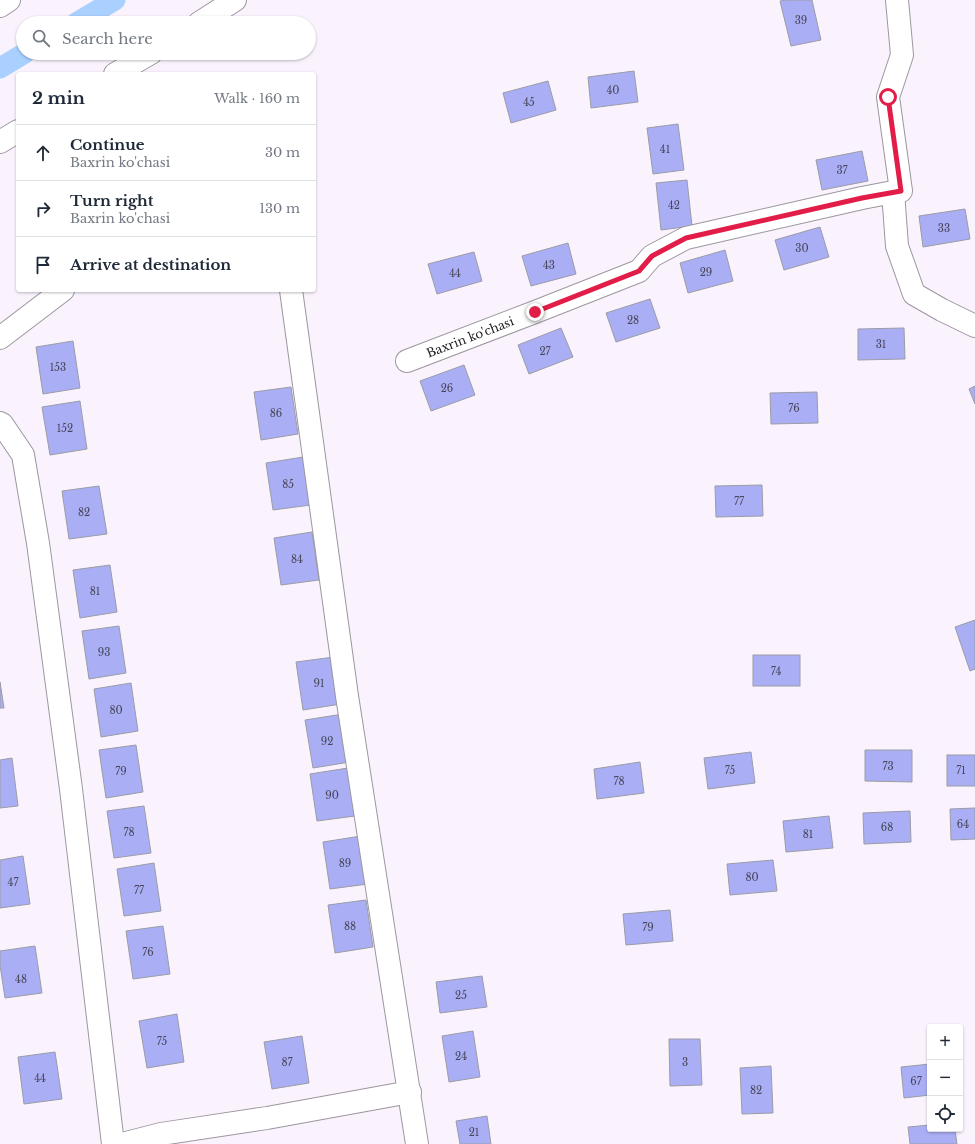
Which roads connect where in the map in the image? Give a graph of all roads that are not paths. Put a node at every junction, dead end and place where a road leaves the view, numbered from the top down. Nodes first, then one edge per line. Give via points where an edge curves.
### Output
1 (9, 0) edge
2 (235, 0) edge
3 (897, 0) edge
4 (0, 6) edge
5 (210, 16) edge
6 (139, 60) edge
7 (118, 72) edge
8 (16, 132) edge
9 (0, 142) edge
10 (893, 192) junction
11 (60, 292) edge
12 (291, 292) edge
13 (975, 326) edge
14 (0, 338) edge
15 (407, 361) dead end
16 (0, 423) edge
17 (410, 1092) junction
18 (113, 1144) edge
19 (122, 1144) edge
20 (417, 1144) edge

1 - 4 street
2 - 5 street
3 - 10 street via 902,55 888,97 901,191
6 - 7 street
8 - 9 street
10 - 13 street via 897,246 914,294
10 - 15 street, Baxrin ko'chasi via 686,238 652,256 639,271
11 - 14 street
12 - 17 street via 346,696
16 - 18 street via 23,455 38,543 72,797
17 - 19 street via 161,1134
17 - 20 street

